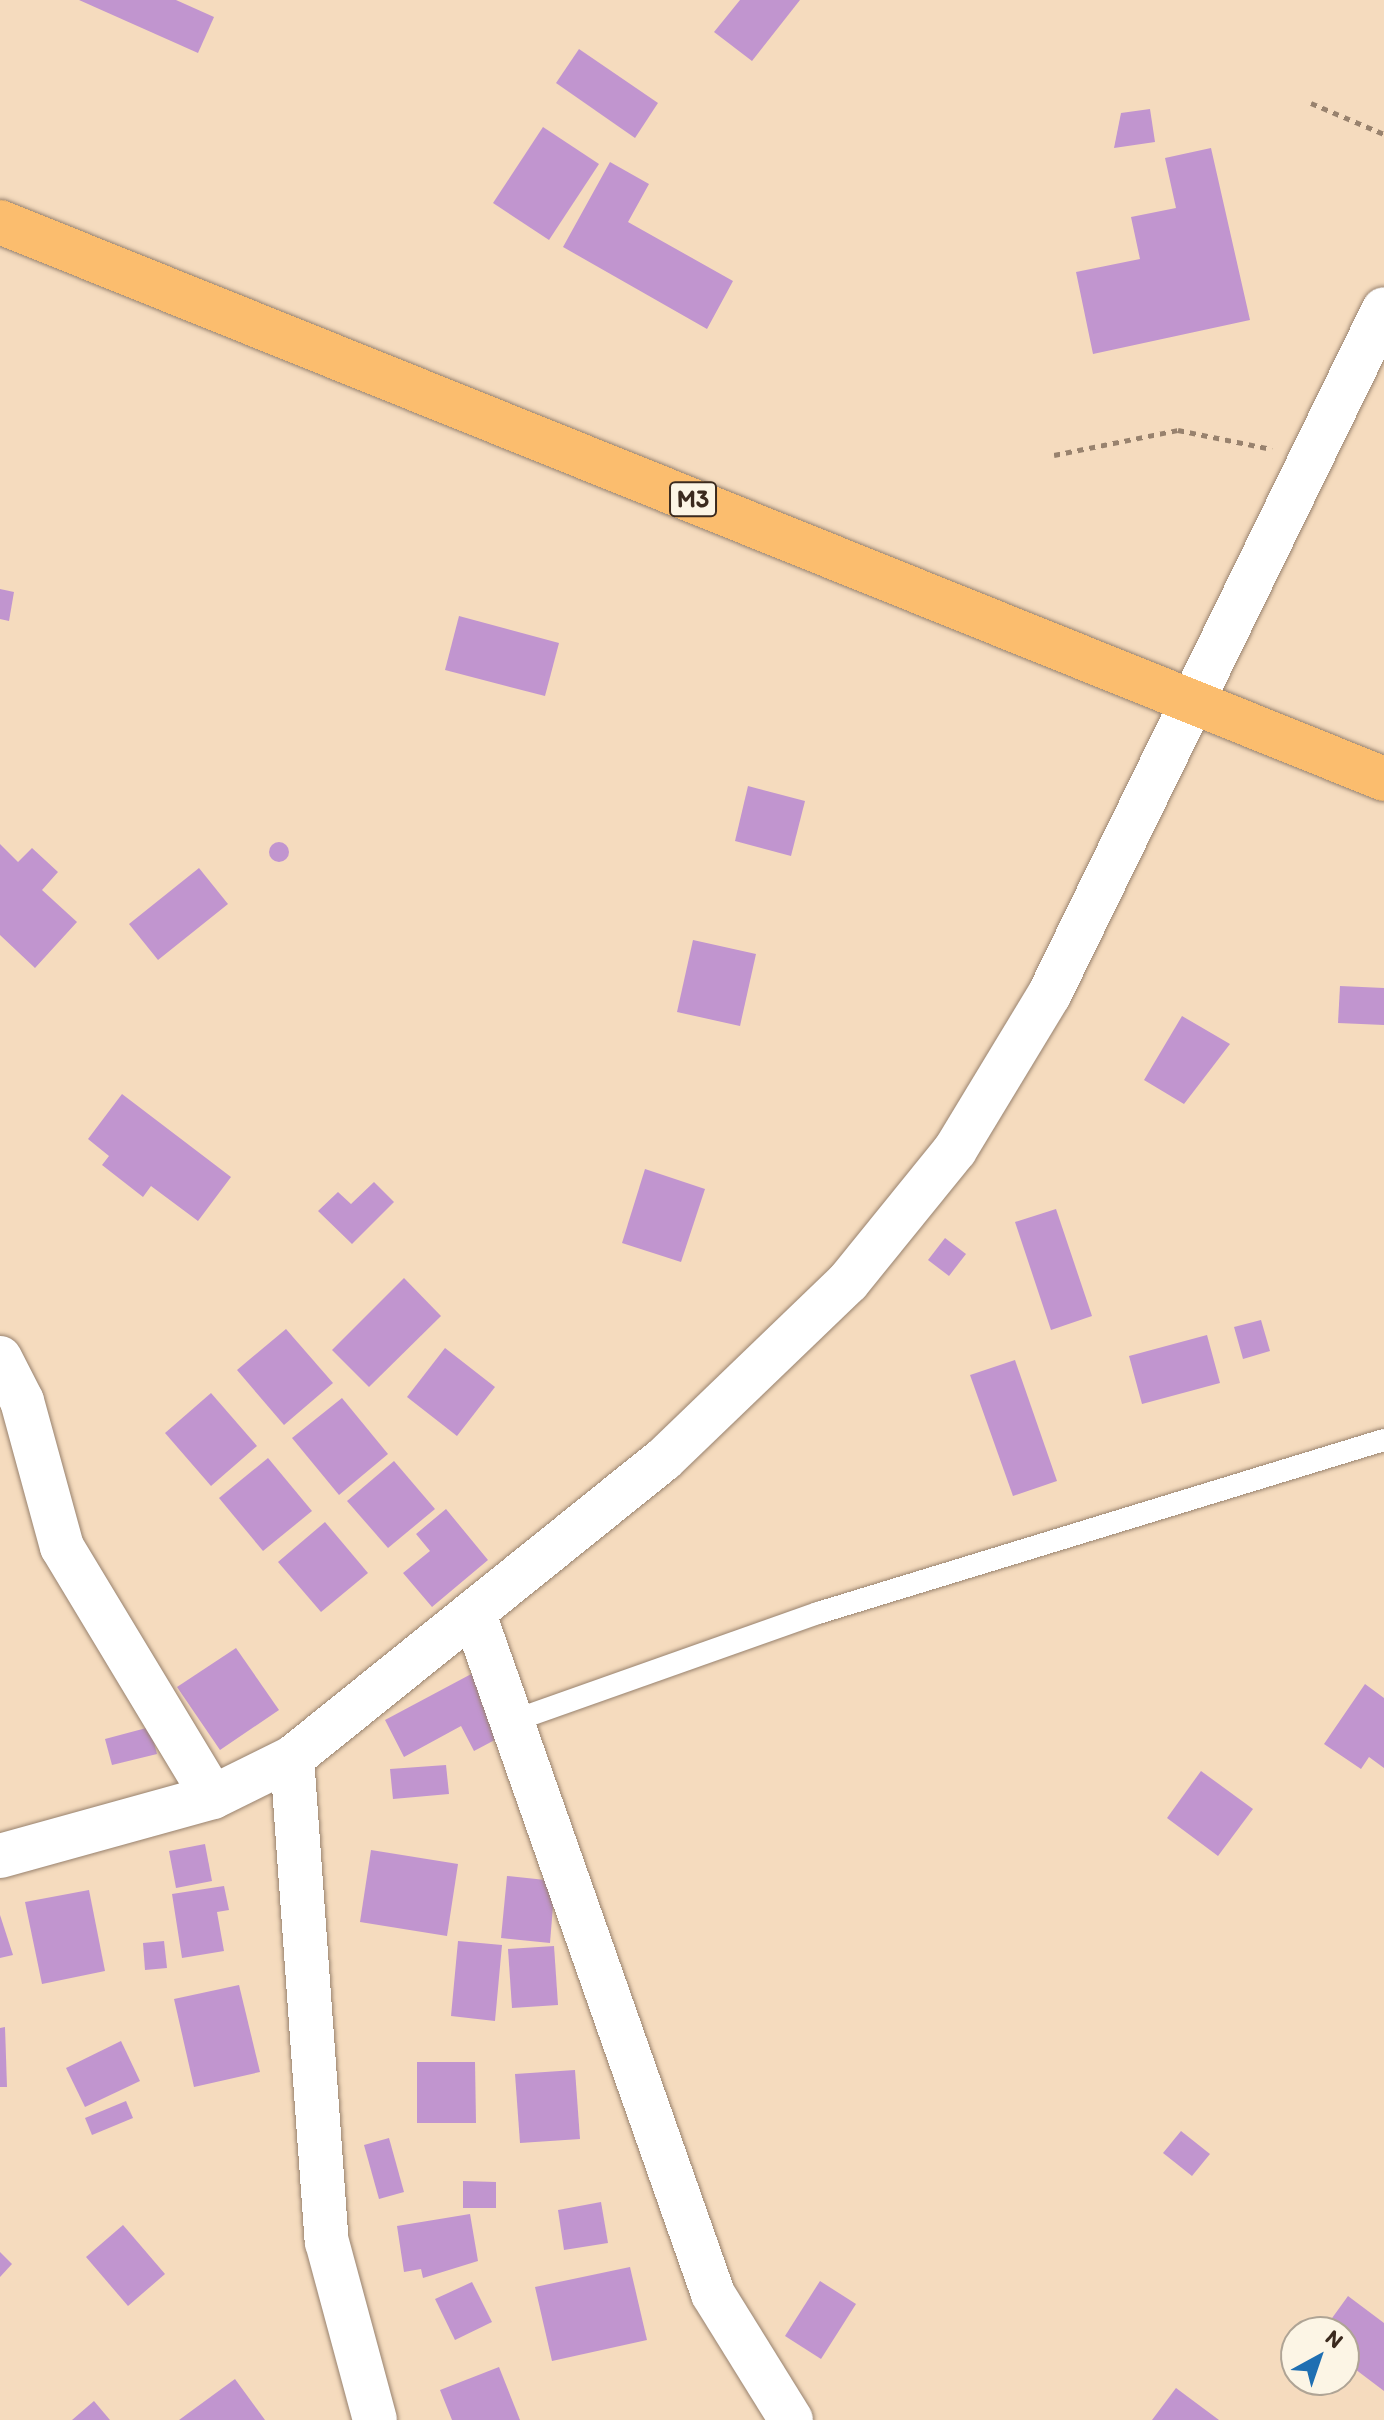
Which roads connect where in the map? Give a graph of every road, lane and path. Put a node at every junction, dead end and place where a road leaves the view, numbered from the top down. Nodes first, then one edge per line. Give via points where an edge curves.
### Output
1 (1311, 103) dead end
2 (1384, 134) edge
3 (0, 222) edge
4 (1384, 309) edge
5 (1054, 455) dead end
6 (1310, 460) junction
7 (1192, 701) junction
8 (1384, 779) edge
9 (0, 1358) edge
10 (1384, 1440) edge
11 (474, 1614) junction
12 (513, 1721) junction
13 (292, 1758) junction
14 (213, 1797) junction
15 (0, 1856) edge
16 (375, 2420) edge
17 (791, 2420) edge

1 - 2 path
3 - 7 highway, M3
4 - 6 street
5 - 6 path via 1178,430 1215,432
6 - 7 street
7 - 8 highway, M3
7 - 11 street via 1049,995 935,1174 848,1282 732,1399
9 - 14 street via 22,1401 62,1547
10 - 12 lane via 818,1613
11 - 12 street
11 - 13 street
12 - 17 street via 713,2294
13 - 14 street
13 - 16 street via 327,2242
14 - 15 street

